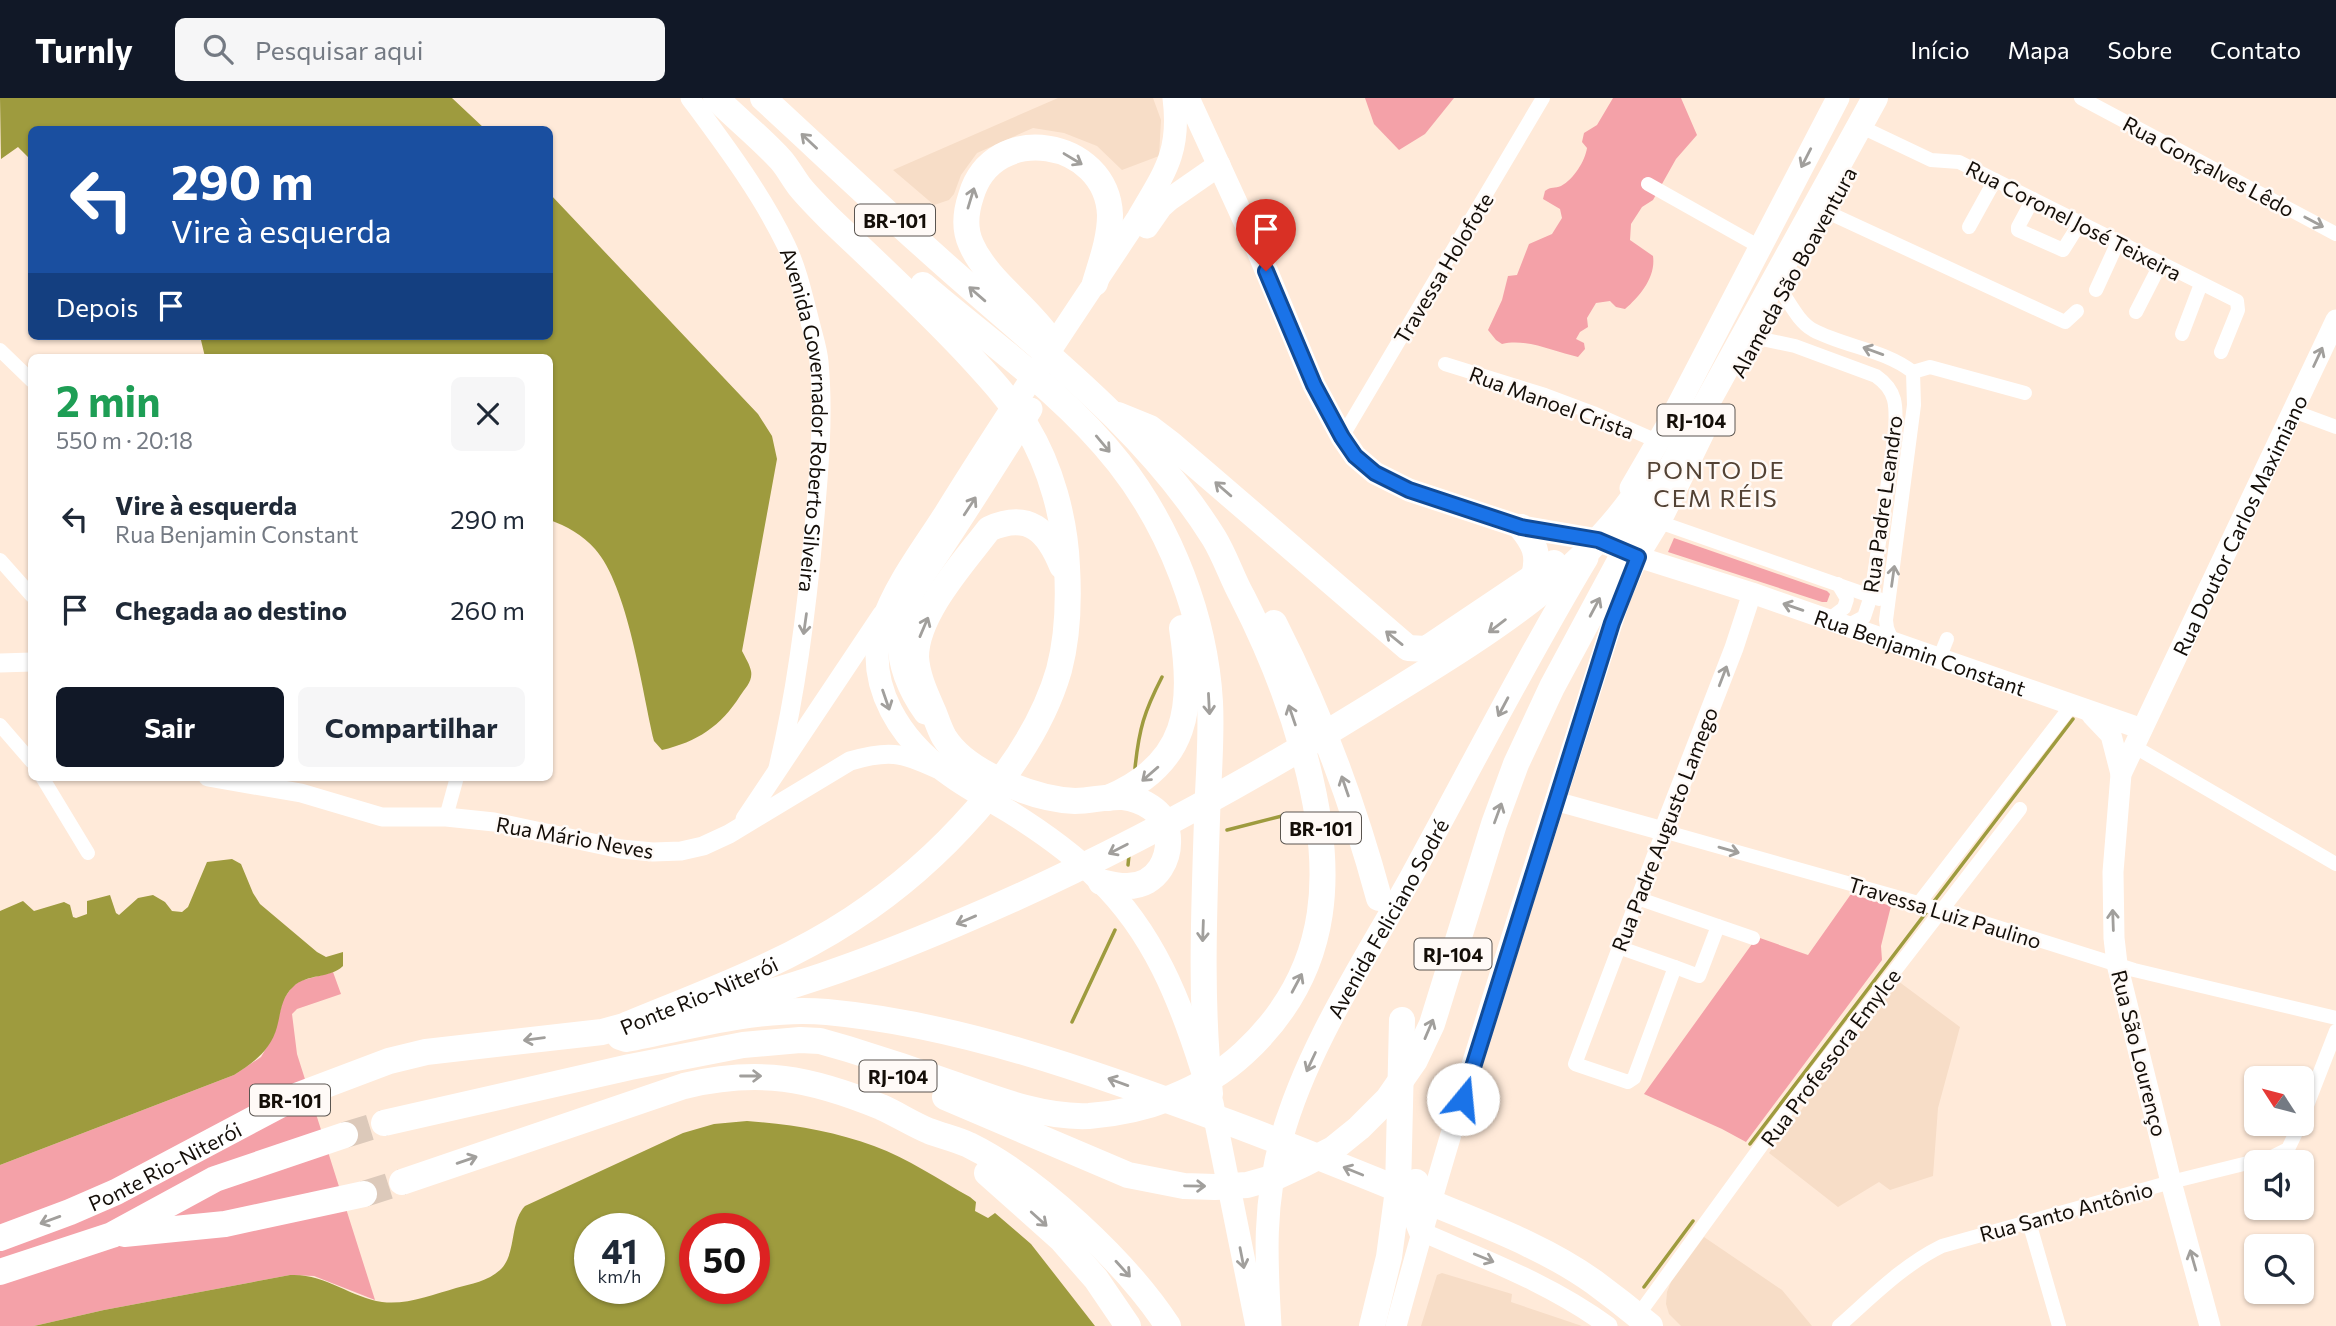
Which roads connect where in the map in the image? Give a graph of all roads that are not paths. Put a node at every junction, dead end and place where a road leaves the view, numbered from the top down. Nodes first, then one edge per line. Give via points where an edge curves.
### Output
1 (690, 98) edge
2 (716, 98) edge
3 (763, 98) edge
4 (1174, 98) edge
5 (1188, 98) edge
6 (1543, 98) edge
7 (1838, 98) edge
8 (1859, 98) edge
9 (1875, 98) edge
10 (1890, 98) edge
11 (2081, 98) edge
12 (1870, 131) junction
13 (1210, 142) junction
14 (1175, 144) junction
15 (782, 161) junction
16 (1219, 164) junction
17 (1995, 180) junction
18 (1648, 184) dead end
19 (2033, 199) junction
20 (1827, 212) junction
21 (2080, 223) junction
22 (1969, 227) dead end
23 (2336, 234) edge
24 (2118, 242) junction
25 (1760, 247) junction
26 (2160, 264) junction
27 (2201, 284) junction
28 (2096, 290) dead end
29 (1767, 293) junction
30 (1092, 295) junction
31 (2077, 311) dead end
32 (2136, 312) dead end
33 (2336, 320) edge
34 (2182, 334) dead end
35 (1757, 338) junction
36 (0, 350) edge
37 (2221, 352) dead end
38 (1445, 364) dead end
39 (1913, 372) junction
40 (28, 377) edge
41 (1077, 381) junction
42 (2025, 393) dead end
43 (2293, 411) junction
44 (1114, 413) junction
45 (1670, 421) junction
46 (2336, 427) edge
47 (1342, 437) junction
48 (1701, 438) junction
49 (1658, 442) junction
50 (979, 475) junction
51 (1659, 522) junction
52 (1521, 527) junction
53 (1598, 540) junction
54 (1216, 541) junction
55 (1170, 551) junction
56 (1638, 557) junction
57 (1561, 558) junction
58 (0, 560) edge
59 (1534, 576) junction
60 (1572, 583) junction
61 (1838, 584) junction
62 (899, 588) junction
63 (28, 592) edge
64 (1752, 593) junction
65 (1069, 594) junction
66 (1871, 596) junction
67 (1889, 603) junction
68 (1837, 623) junction
69 (1947, 639) dead end
70 (1893, 643) junction
71 (1939, 659) junction
72 (28, 662) edge
73 (0, 663) edge
74 (2080, 708) junction
75 (0, 725) edge
76 (944, 738) junction
77 (2138, 738) junction
78 (28, 757) edge
79 (778, 768) junction
80 (2121, 774) junction
81 (950, 776) junction
82 (44, 781) edge
83 (231, 781) edge
84 (456, 781) edge
85 (1106, 799) junction
86 (1555, 801) junction
87 (2020, 809) dead end
88 (446, 817) junction
89 (741, 826) junction
90 (1663, 831) junction
91 (88, 853) dead end
92 (2336, 864) edge
93 (1101, 882) junction
94 (1379, 898) dead end
95 (1637, 898) junction
96 (1919, 903) junction
97 (1943, 909) junction
98 (1718, 926) junction
99 (1753, 938) dead end
100 (1618, 947) junction
101 (2118, 964) junction
102 (1675, 967) junction
103 (2336, 1018) edge
104 (613, 1029) junction
105 (2336, 1031) edge
106 (779, 1041) junction
107 (2314, 1088) edge
108 (1210, 1094) junction
109 (384, 1123) tunnel mouth
110 (929, 1131) junction
111 (345, 1135) tunnel mouth
112 (2295, 1136) edge
113 (402, 1182) tunnel mouth
114 (2171, 1182) junction
115 (365, 1194) tunnel mouth
116 (1434, 1195) junction
117 (2029, 1222) junction
118 (1422, 1232) junction
119 (111, 1235) junction
120 (0, 1238) edge
121 (0, 1272) edge
122 (1647, 1317) edge
123 (1128, 1326) edge
124 (1168, 1326) edge
125 (1257, 1326) edge
126 (1270, 1326) edge
127 (1372, 1326) edge
128 (1396, 1326) edge
129 (1608, 1326) edge
130 (1665, 1326) edge
131 (1839, 1326) edge
132 (2059, 1326) edge
133 (2210, 1326) edge

1 -> 79 street, Avenida Governador Roberto Silveira via 786,246 819,360 818,482 805,624
2 - 15 highway, BR-101
41 -> 3 highway, BR-101
4 - 14 main road
5 - 13 main road
6 - 47 street, Travessa Holofote
7 -> 25 main road, Alameda São Boaventura
8 - 29 highway
9 - 29 highway, RJ-104
10 - 12 main road, Alameda São Boaventura
11 -> 23 street, Rua Gonçalves Lêdo
12 - 17 street, Rua Coronel José Teixeira via 1931,160 1959,162
12 - 20 main road, Alameda São Boaventura
13 - 14 main road via 1191,134
13 - 16 main road
14 - 30 main road via 1161,177
15 -> 55 highway via 1088,427 1139,491
15 - 65 highway, Ponte Rio-Niterói / BR-101 via 800,188 918,301 1005,394 1029,430 1061,519
16 - 30 main road via 1161,207
16 - 47 main road via 1314,385
17 - 19 street, Rua Coronel José Teixeira
17 - 22 street
18 - 25 street
19 - 21 street, Rua Coronel José Teixeira
19 - 21 street via 2018,230 2063,250
20 - 29 main road, Alameda São Boaventura
20 - 31 street via 2065,322
21 - 24 street, Rua Coronel José Teixeira
24 - 26 street, Rua Coronel José Teixeira
24 - 28 street
25 - 45 main road, Alameda São Boaventura
26 - 27 street, Rua Coronel José Teixeira
26 - 32 street
27 - 34 street
27 - 37 street, Rua Coronel José Teixeira via 2237,301 2238,310
29 - 35 main road, Alameda São Boaventura
39 -> 29 street via 1887,356 1812,329
29 -> 104 highway via 1636,496 1570,570 1479,639 1316,740 1029,894 814,979 745,1001
106 -> 29 highway, RJ-104 via 868,1063 1128,1175 1174,1185 1247,1185 1276,1177 1333,1149 1388,1099 1415,1060 1432,1024 1521,753 1558,676
41 -> 30 highway via 1047,335 980,260 970,242 970,199 980,175 993,161 1029,146 1051,148 1092,171 1110,212 1108,238
30 - 50 main road
43 -> 33 main road, Rua Doutor Carlos Maximiano
35 - 48 main road, Alameda São Boaventura
35 - 66 street, Rua Padre Leandro via 1795,346 1876,376 1894,396 1895,435
36 - 40 street
38 - 49 street, Rua Manoel Crista via 1545,395
39 - 42 street via 1930,367
67 -> 39 street, Rua Padre Leandro via 1914,404
41 - 44 highway, BR-101
43 - 46 street
43 - 77 main road, Rua Doutor Carlos Maximiano
44 - 54 highway, BR-101
59 -> 44 highway via 1426,649 1408,648 1171,444 1150,428
45 - 48 main road via 1666,436 1675,448 1686,449
45 - 49 main road, Alameda São Boaventura
47 - 52 main road via 1365,465 1389,481
48 - 51 main road, Alameda São Boaventura
49 - 53 main road, Alameda São Boaventura
50 - 62 main road
76 -> 50 main road via 907,682 899,651 900,626 911,597
51 - 56 main road, Alameda São Boaventura
51 - 61 street
52 - 53 main road
52 - 57 main road
52 - 59 highway via 1537,553
53 - 56 main road
53 - 57 highway
53 - 60 main road, Avenida Feliciano Sodré
94 -> 54 highway via 1355,814 1312,701 1254,588
106 -> 54 highway, Ponte Rio-Niterói / BR-101 via 820,1041 1020,1107 1089,1116 1183,1093 1227,1067 1259,1039 1296,987 1318,928 1324,883 1321,827 1311,777 1273,661
55 -> 85 highway via 1186,653 1186,709 1165,759 1148,777
55 -> 108 highway via 1200,636 1210,702 1202,947
56 - 64 main road, Rua Benjamin Constant
56 - 86 main road via 1620,598
57 - 59 highway
57 - 60 main road via 1569,567
58 - 63 street
60 -> 126 main road, Avenida Feliciano Sodré via 1298,1089 1281,1139 1267,1217
61 - 66 street
61 - 68 street via 1847,599
62 - 79 street, Rua Mário Neves
62 -> 81 main road via 878,645 881,684 900,728
68 -> 64 main road, Rua Benjamin Constant
90 -> 64 street, Rua Padre Augusto Lamego
76 -> 65 highway via 922,684 916,657 920,632 989,529 1017,522 1034,526 1047,536 1063,567
65 - 104 highway, Ponte Rio-Niterói / BR-101 via 1059,668 1033,730 994,789 946,843 884,897 802,948 760,970
66 - 67 street
66 - 68 street, Rua Padre Leandro via 1864,617
67 - 70 street, Rua Padre Leandro via 1887,628
68 - 70 main road, Rua Benjamin Constant
69 - 71 street
70 - 71 main road, Rua Benjamin Constant
71 - 74 main road, Rua Benjamin Constant via 2026,681
72 - 73 street
74 - 77 main road, Rua Benjamin Constant
74 - 80 main road, Rua São Lourenço via 2111,736
74 - 96 street
75 - 78 street
76 - 85 highway via 972,765 1019,788 1076,801
77 - 80 main road, Rua São Lourenço
77 - 92 street
79 - 89 street, Rua Mário Neves
101 -> 80 main road, Rua São Lourenço via 2113,872
81 - 89 street, Rua Mário Neves via 901,754 872,755 826,773
81 - 93 main road via 1058,845
82 - 91 street
83 - 88 street, Rua Mário Neves via 301,793 382,817
84 - 88 street
85 - 93 highway via 1123,797 1150,806 1166,824 1170,844 1163,866 1139,884 1129,887
86 - 90 street, Travessa Luiz Paulino
86 - 116 main road
87 - 97 street, Rua Professora Emylce
88 - 89 street, Rua Mário Neves via 653,852 703,846
90 - 95 street, Rua Padre Augusto Lamego
90 -> 96 street, Travessa Luiz Paulino
93 - 108 main road via 1142,932 1165,972
95 - 98 street
95 - 100 street, Rua Padre Augusto Lamego
96 - 97 street, Travessa Luiz Paulino
97 - 101 street, Travessa Luiz Paulino
97 - 122 street, Rua Professora Emylce via 1791,1105
98 - 99 street
98 - 102 street via 1699,975
100 - 102 street
100 - 102 street, Rua Padre Augusto Lamego via 1575,1063 1628,1082 1634,1078
101 - 103 street, Travessa Luiz Paulino
101 - 114 main road, Rua São Lourenço
104 -> 120 highway, Ponte Rio-Niterói / BR-101 via 426,1052 388,1061 299,1096 116,1192
122 -> 104 highway via 1527,1243 1487,1225 1167,1100 1006,1048 934,1029 824,1012 724,1019 626,1039
105 - 107 street, Rua Santo Antônio
106 - 109 highway, Ponte Rio-Niterói / BR-101 via 630,1067
108 -> 125 main road
113 -> 110 highway via 718,1078 754,1075 816,1085 880,1107
110 -> 123 highway via 985,1172 1061,1239
110 -> 124 highway via 969,1145 1037,1190 1121,1267
111 - 119 highway, Ponte Rio-Niterói / BR-101 via 215,1179
112 - 114 street, Rua Santo Antônio via 2281,1154
114 - 117 street, Rua Santo Antônio
133 -> 114 main road, Rua São Lourenço
115 - 119 highway, Ponte Rio-Niterói via 225,1224
116 - 118 main road
116 - 122 street via 1560,1249 1614,1283
117 - 131 street, Rua Santo Antônio via 1927,1254
117 - 132 street
118 - 127 highway via 1402,1020 1398,1190
118 - 128 main road
118 -> 129 street via 1514,1270
119 - 121 highway, Ponte Rio-Niterói / BR-101
122 - 130 street

